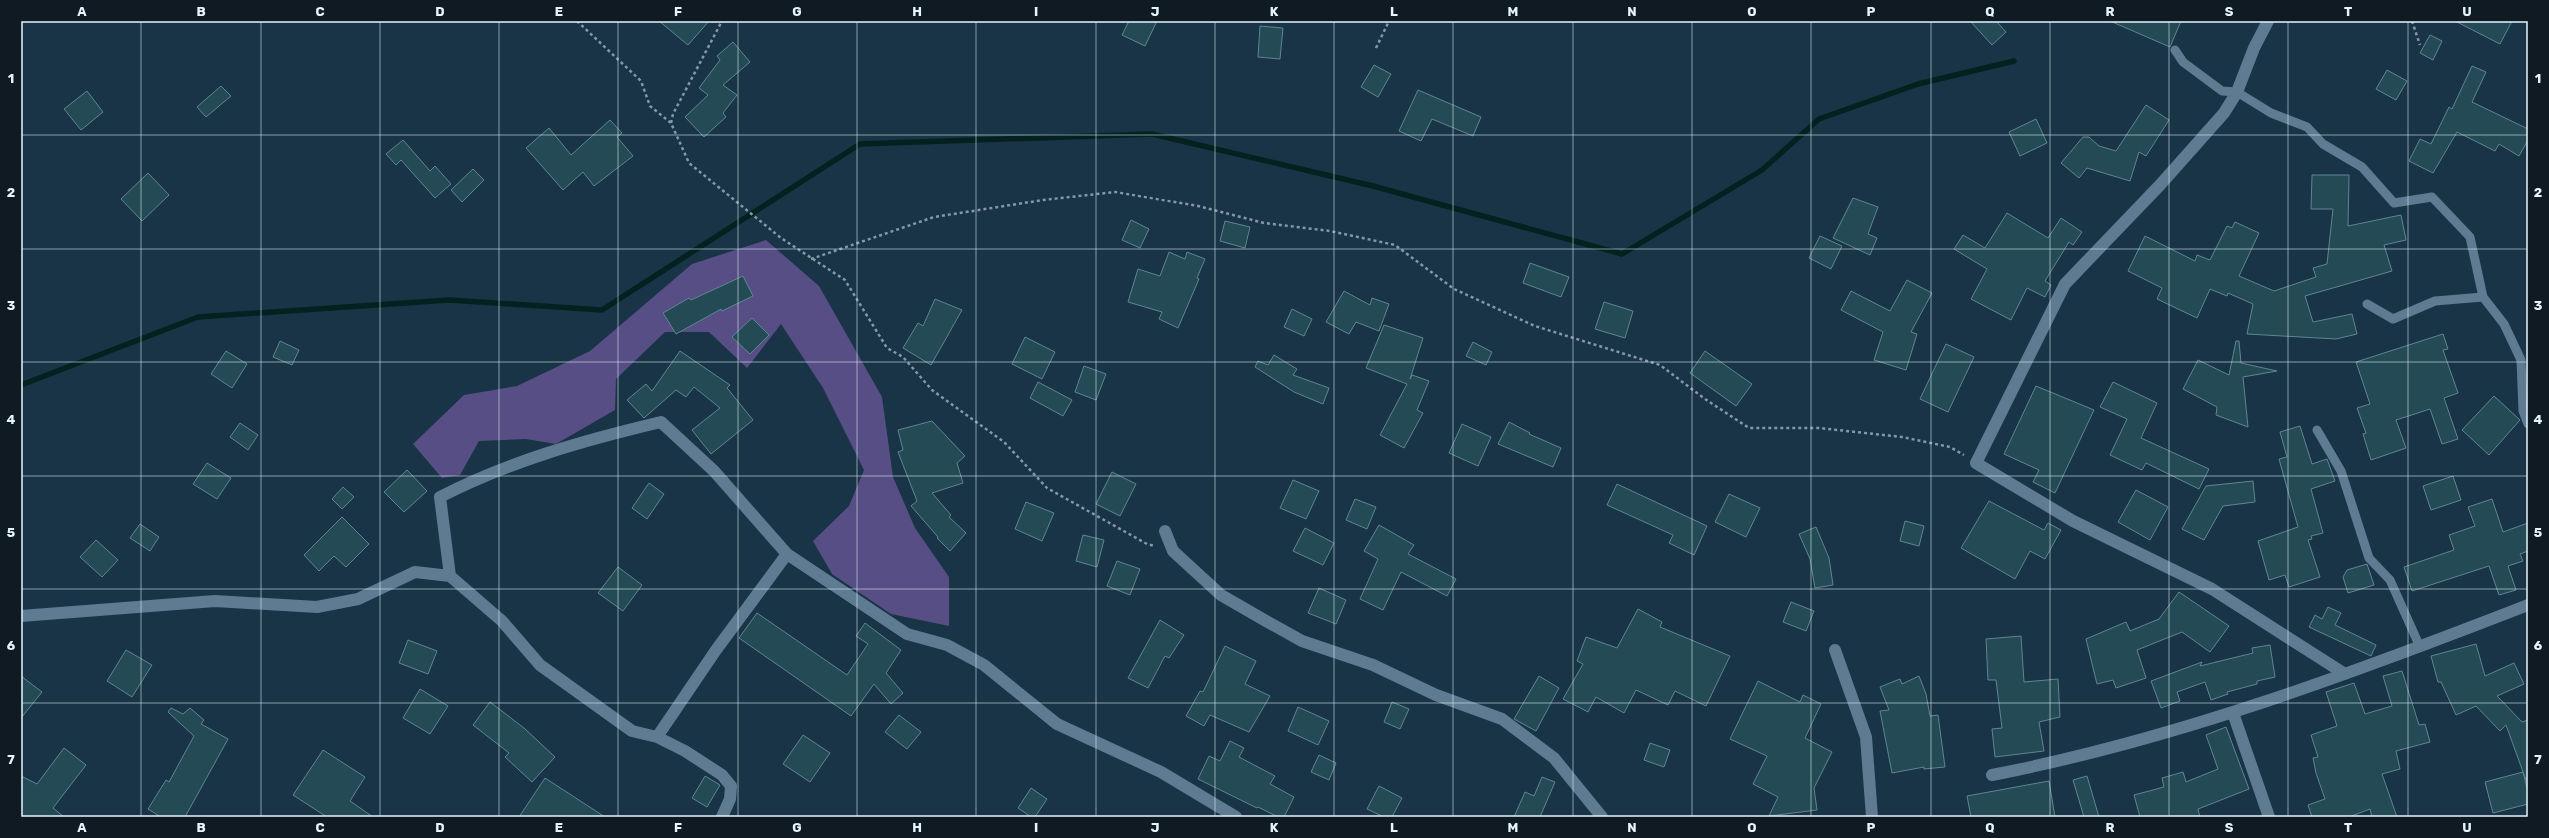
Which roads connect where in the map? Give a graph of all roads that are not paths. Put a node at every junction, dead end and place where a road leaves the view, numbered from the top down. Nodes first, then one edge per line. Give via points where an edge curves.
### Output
1 (2268, 21) edge
2 (2175, 50) dead end
3 (2237, 92) junction
4 (2483, 297) junction
5 (2367, 304) dead end
6 (2528, 424) edge
7 (2317, 430) dead end
8 (1164, 531) dead end
9 (787, 554) junction
10 (450, 576) junction
11 (2528, 605) edge
12 (21, 616) edge
13 (2420, 647) junction
14 (1835, 650) dead end
15 (2345, 674) junction
16 (2233, 713) junction
17 (657, 737) junction
18 (1992, 775) dead end
19 (722, 817) edge
20 (1236, 817) edge
21 (1602, 817) edge
22 (1872, 817) edge
23 (2269, 817) edge

1 - 3 street via 2254,48
2 - 3 lane via 2183,62 2222,90
3 - 4 lane via 2271,113 2307,127 2323,144 2362,167 2394,203 2432,197 2470,236
3 - 15 street via 2224,112 2165,179 2065,284 1976,463 2073,521 2212,589
4 - 5 lane via 2435,301 2393,319
4 - 6 lane via 2504,324 2520,360 2523,411
7 - 13 lane via 2341,471 2370,558 2390,580
8 - 21 street via 1173,551 1221,595 1302,641 1373,665 1436,695 1502,719 1554,758
9 - 10 street via 714,471 661,422 584,440 476,478 440,497
9 - 17 street via 716,650
9 - 20 street via 907,634 947,645 984,665 1057,724 1162,772
10 - 12 street via 415,572 358,599 317,607 215,601
10 - 17 street via 502,620 540,665 632,730
11 - 13 street
13 - 15 street
14 - 22 street via 1866,737
15 - 16 street
16 - 18 street via 2060,762
16 - 23 street
17 - 19 street via 685,751 722,775 731,786 730,799

